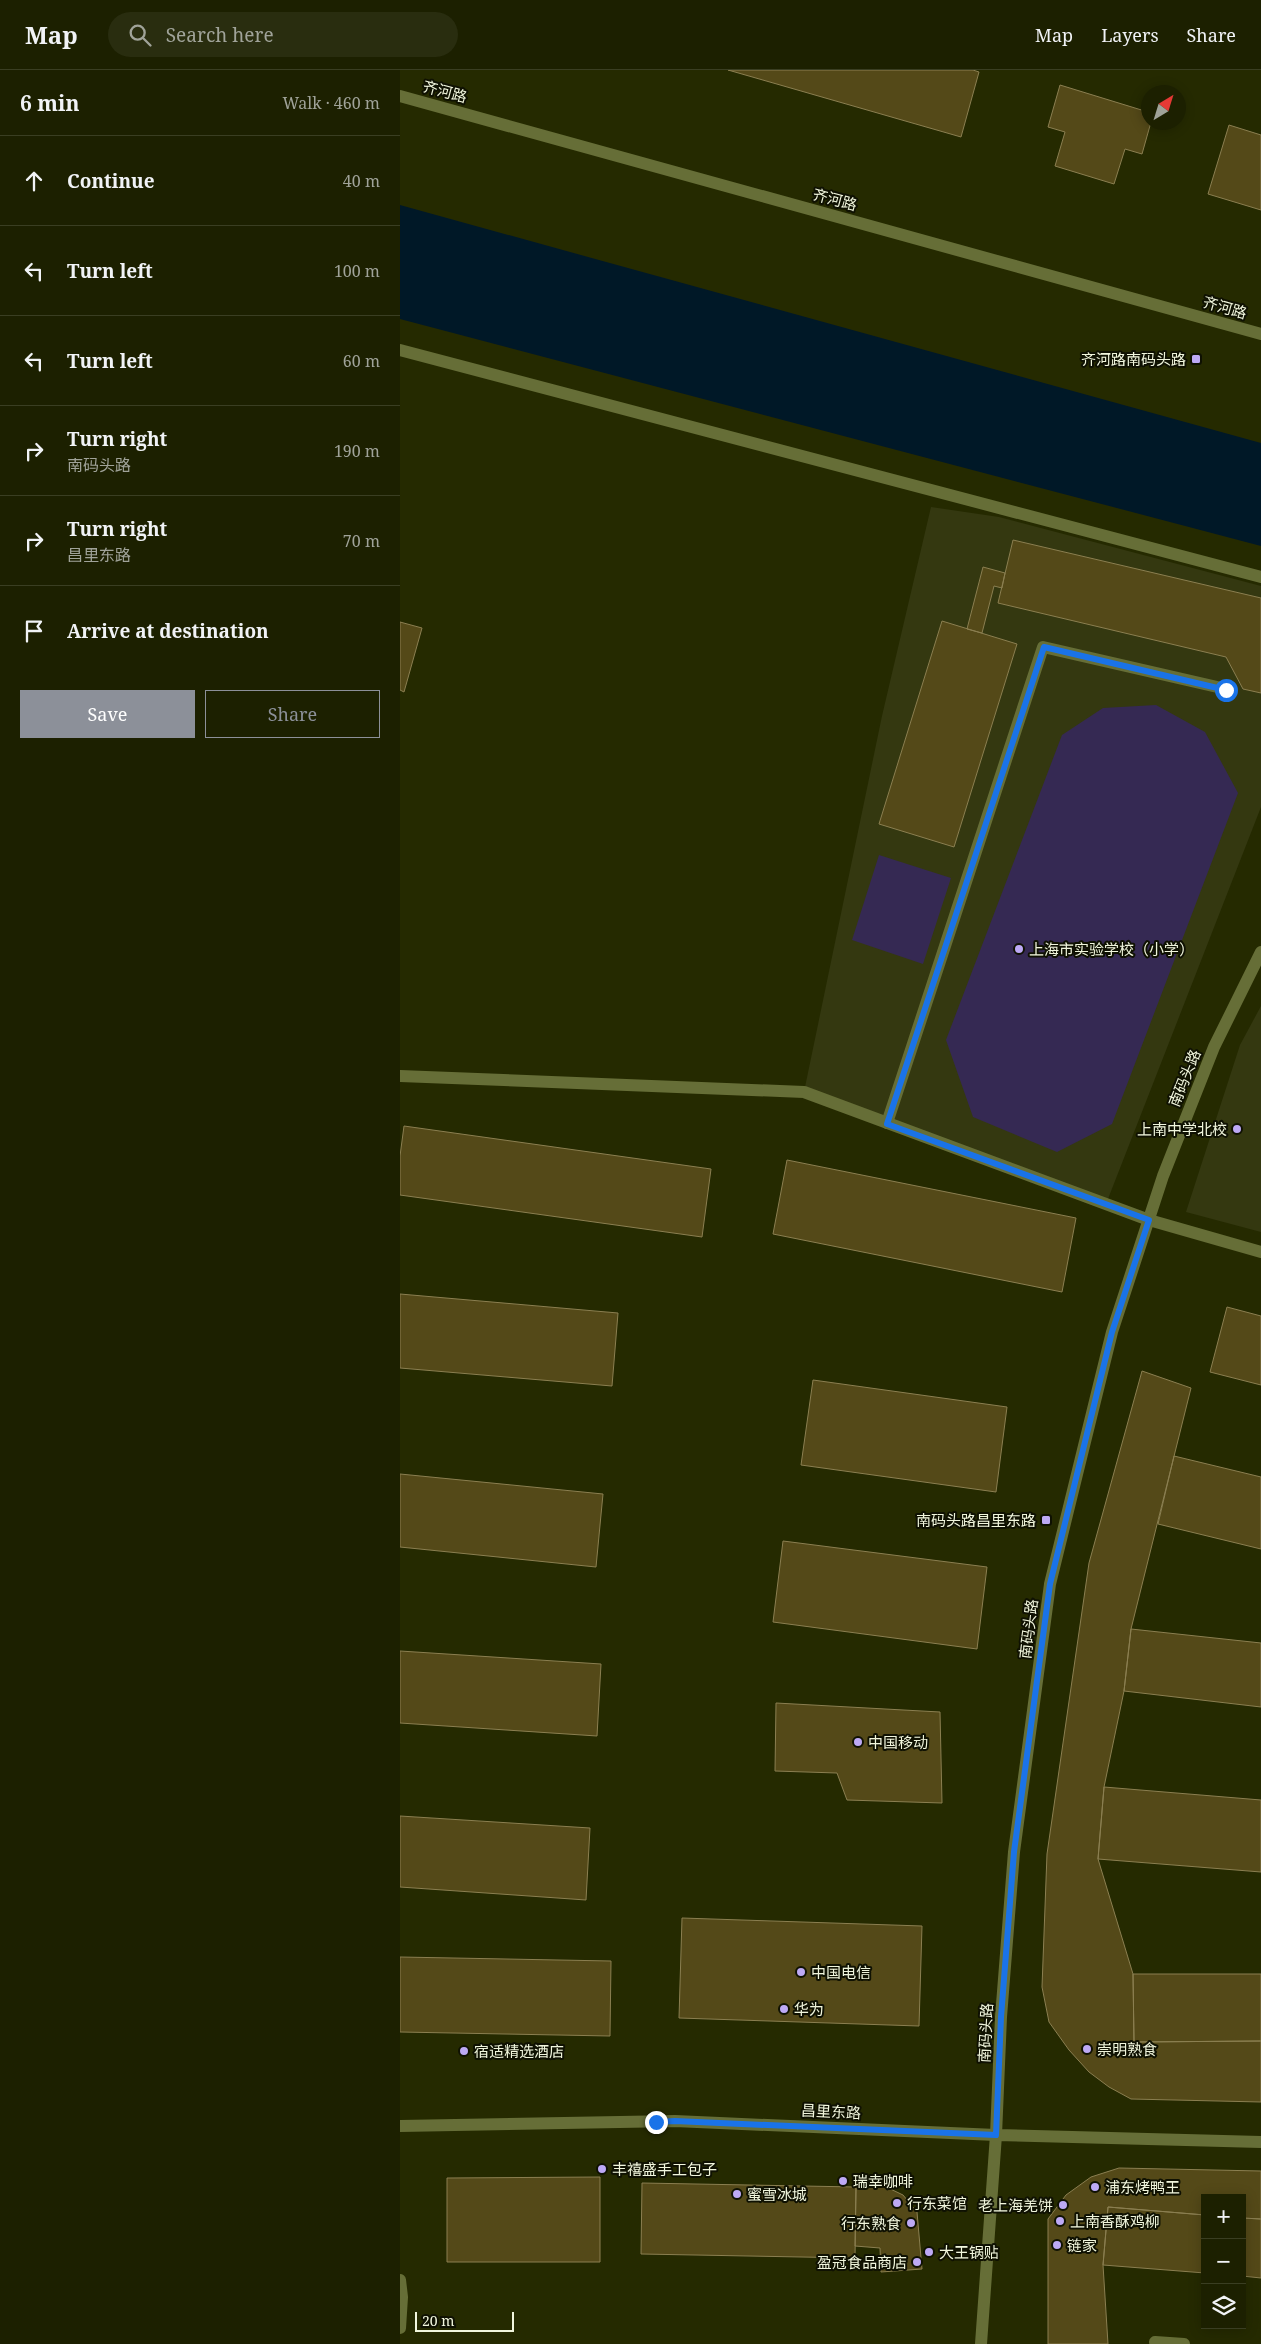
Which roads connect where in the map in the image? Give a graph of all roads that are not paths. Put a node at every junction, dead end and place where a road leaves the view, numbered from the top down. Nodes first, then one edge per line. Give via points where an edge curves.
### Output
1 (400, 96) edge
2 (1261, 334) edge
3 (400, 350) edge
4 (1261, 577) edge
5 (1226, 690) dead end
6 (1261, 952) edge
7 (400, 1076) edge
8 (887, 1124) junction
9 (1149, 1220) junction
10 (1261, 1252) edge
11 (400, 2126) edge
12 (996, 2135) junction
13 (1261, 2142) edge
14 (400, 2280) edge
15 (401, 2297) edge
16 (400, 2328) edge
17 (1155, 2342) dead end
18 (981, 2344) edge
19 (1184, 2344) edge

1 - 2 street, 齐河路
3 - 4 street
5 - 8 street via 1044,647
6 - 9 street, 南码头路 via 1214,1047
7 - 8 street via 804,1092
8 - 9 street
9 - 10 street
9 - 12 street, 南码头路 via 1112,1332 1050,1584 1014,1852 1001,2017
11 - 12 street, 昌里东路 via 675,2121
12 - 13 street, 昌里东路
12 - 18 street, 南码头路
14 - 15 street
15 - 16 street
17 - 19 street

